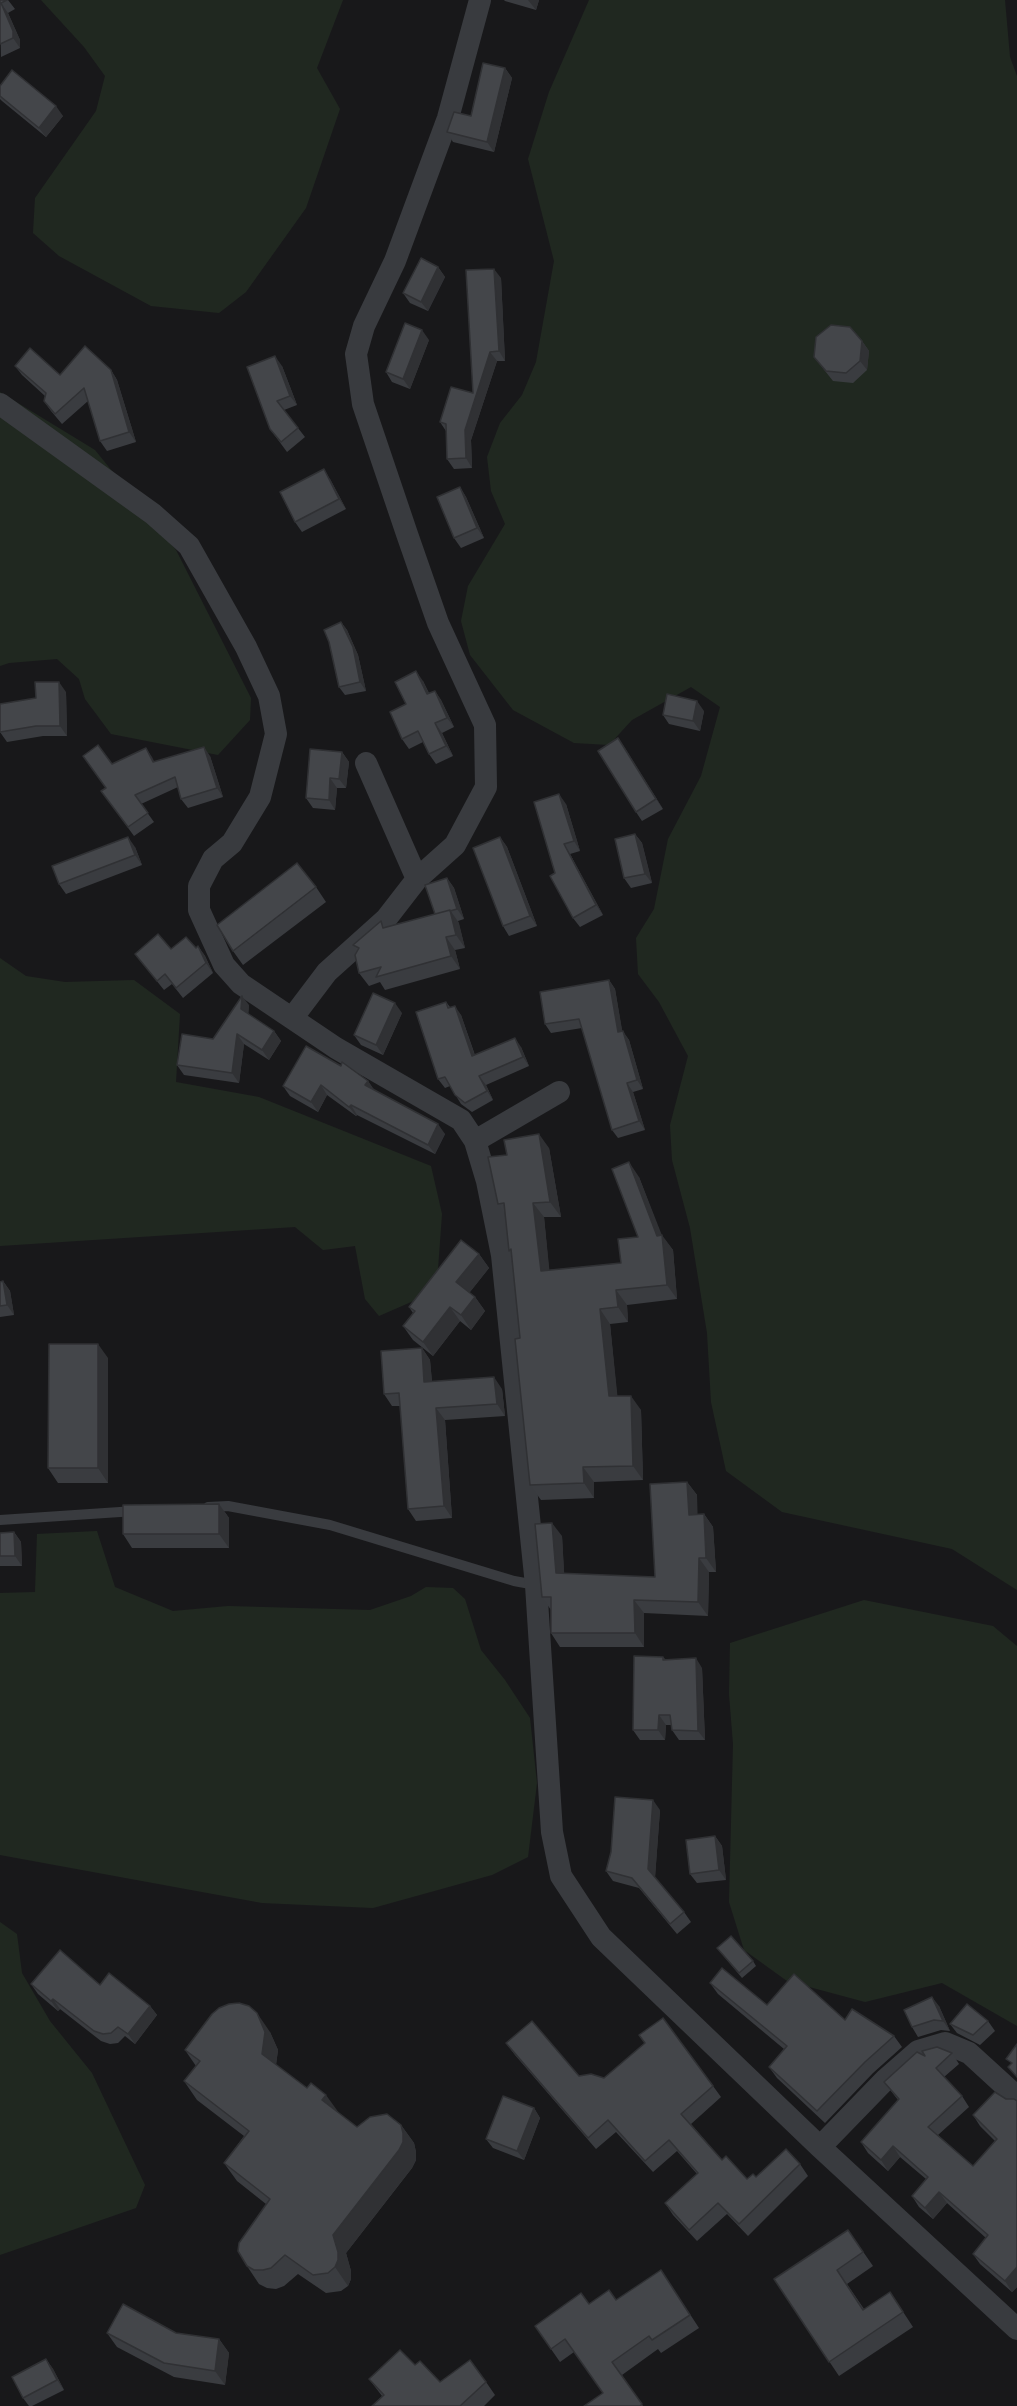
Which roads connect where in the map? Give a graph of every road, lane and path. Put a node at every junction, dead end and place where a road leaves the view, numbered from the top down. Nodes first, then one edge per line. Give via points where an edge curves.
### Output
1 (480, 0) edge
2 (0, 404) edge
3 (366, 763) dead end
4 (417, 879) junction
5 (293, 1017) junction
6 (559, 1092) dead end
7 (476, 1141) junction
8 (194, 1508) edge
9 (149, 1510) edge
10 (0, 1520) edge
11 (536, 1585) junction
12 (1017, 2097) edge
13 (820, 2147) junction
14 (1017, 2329) edge

1 - 4 street via 448,118 356,354 363,404 407,534 438,623 485,725 486,787 454,845
2 - 5 street via 153,514 189,546 246,647 269,696 276,734 260,797 232,843 213,859 199,886 199,910 224,965 241,984
3 - 4 street
4 - 5 street via 386,919 327,972
5 - 7 street via 336,1048 461,1120
6 - 7 street
7 - 11 street via 502,1255
8 - 11 lane via 228,1506 330,1525
9 - 10 lane
11 - 13 street via 552,1832 561,1876 601,1936
12 - 13 street via 969,2053 945,2043 918,2051
13 - 14 street

